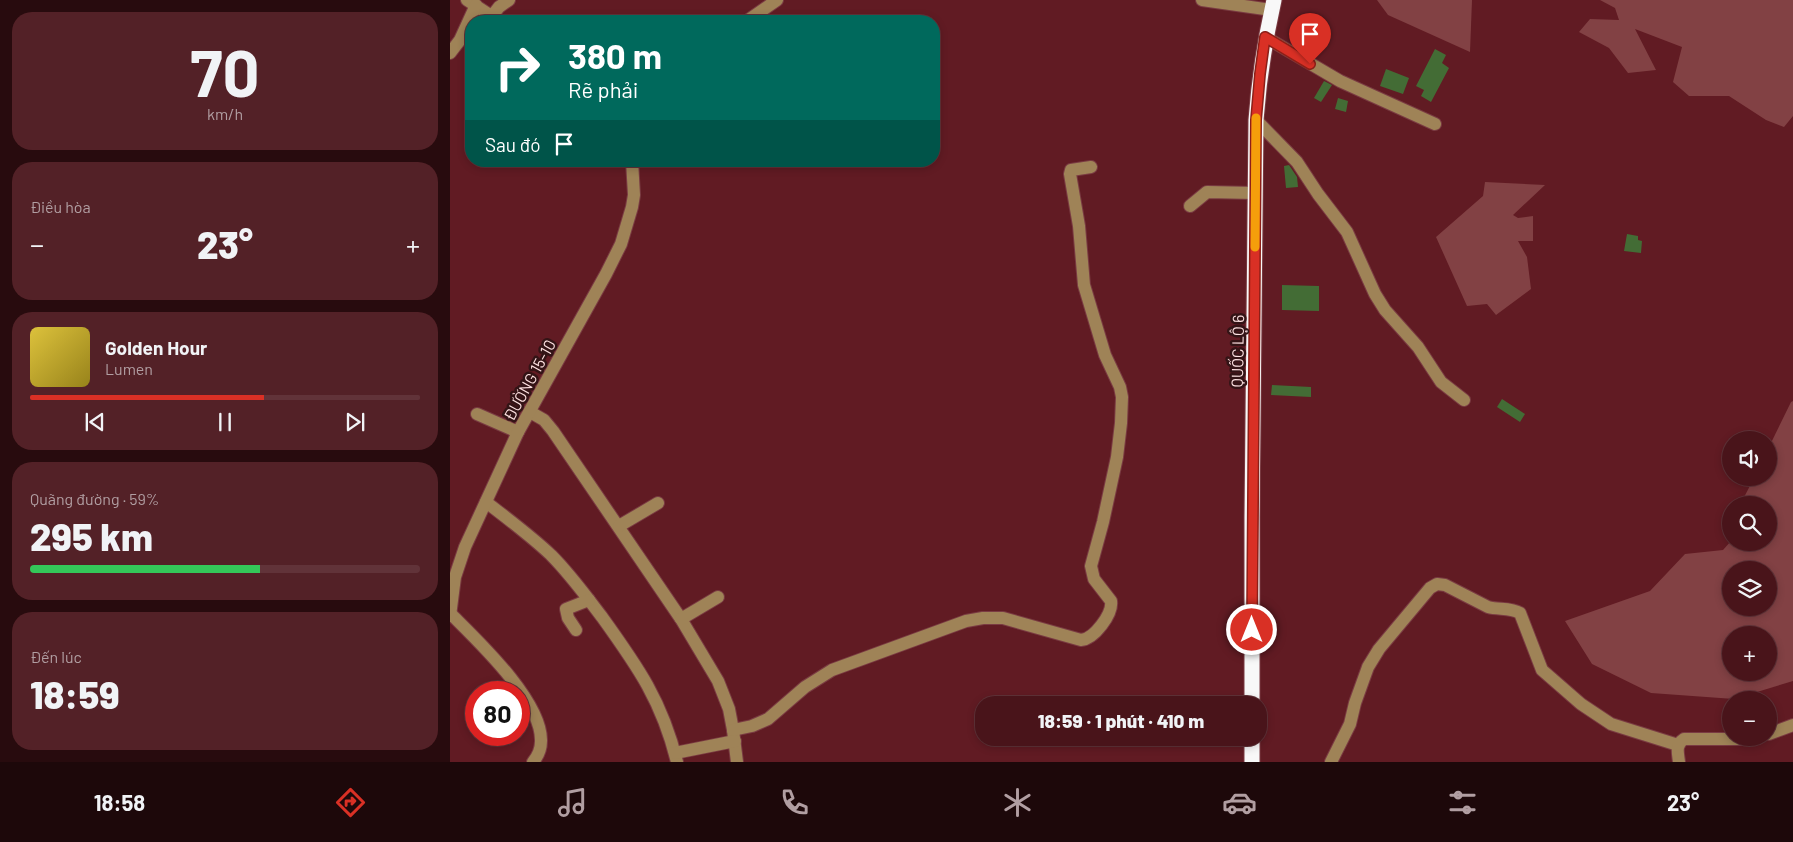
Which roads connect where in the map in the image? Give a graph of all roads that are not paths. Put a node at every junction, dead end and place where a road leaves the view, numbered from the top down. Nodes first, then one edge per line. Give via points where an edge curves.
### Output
1 (509, 0) edge
2 (777, 0) edge
3 (1202, 0) edge
4 (471, 3) edge
5 (1273, 5) edge
6 (467, 15) edge
7 (490, 15) edge
8 (497, 15) edge
9 (756, 15) edge
10 (465, 23) edge
11 (1265, 37) junction
12 (450, 53) edge
13 (1256, 120) junction
14 (1435, 124) dead end
15 (632, 167) edge
16 (1091, 167) dead end
17 (1255, 193) junction
18 (1190, 206) dead end
19 (1464, 400) dead end
20 (530, 412) junction
21 (477, 414) dead end
22 (518, 432) junction
23 (486, 502) junction
24 (658, 503) dead end
25 (619, 526) junction
26 (452, 575) edge
27 (718, 597) dead end
28 (589, 600) junction
29 (451, 615) edge
30 (681, 619) junction
31 (576, 630) dead end
32 (1252, 696) edge
33 (1793, 725) edge
34 (1777, 731) edge
35 (734, 735) junction
36 (1722, 739) edge
37 (1678, 745) junction
38 (1252, 746) edge
39 (676, 758) edge
40 (533, 762) edge
41 (737, 762) edge
42 (1252, 762) edge
43 (1331, 762) edge
44 (1679, 762) edge

1 - 8 street via 499,7
2 - 9 street
3 - 5 street
4 - 6 street
4 - 7 street
5 - 11 highway, QUỐC LỘ 6
10 - 12 street via 460,40
11 - 13 highway, QUỐC LỘ 6
11 - 14 street via 1340,82
13 - 17 highway, QUỐC LỘ 6
13 - 19 street via 1297,162 1347,232 1385,310 1418,347 1441,382
15 - 20 street, ĐƯỜNG 15-10 via 634,195 621,244
16 - 35 street via 1071,170 1070,174 1084,285 1105,355 1122,397 1117,457 1091,566 1094,579 1111,602 1111,610 1095,633 1081,640 1003,618 966,621 832,670 805,687 768,719
17 - 18 street via 1207,192
17 - 32 highway, QUỐC LỘ 6
20 - 22 street, ĐƯỜNG 15-10
20 - 25 street via 548,425
21 - 22 street
22 - 23 street, ĐƯỜNG 15-10
23 - 26 street, ĐƯỜNG 15-10
23 - 28 street via 546,551
24 - 25 street
25 - 30 street
26 - 29 street, ĐƯỜNG 15-10
27 - 30 street
28 - 31 street via 566,610
28 - 39 street via 649,686
29 - 40 street via 498,663 533,710 541,739
30 - 35 street via 723,691
33 - 34 street
35 - 39 street
35 - 41 street
36 - 37 street via 1684,739
37 - 43 street via 1612,724 1580,704 1542,670 1520,613 1513,609 1488,607 1437,584 1378,649 1368,667 1350,724
37 - 44 street
38 - 42 highway

